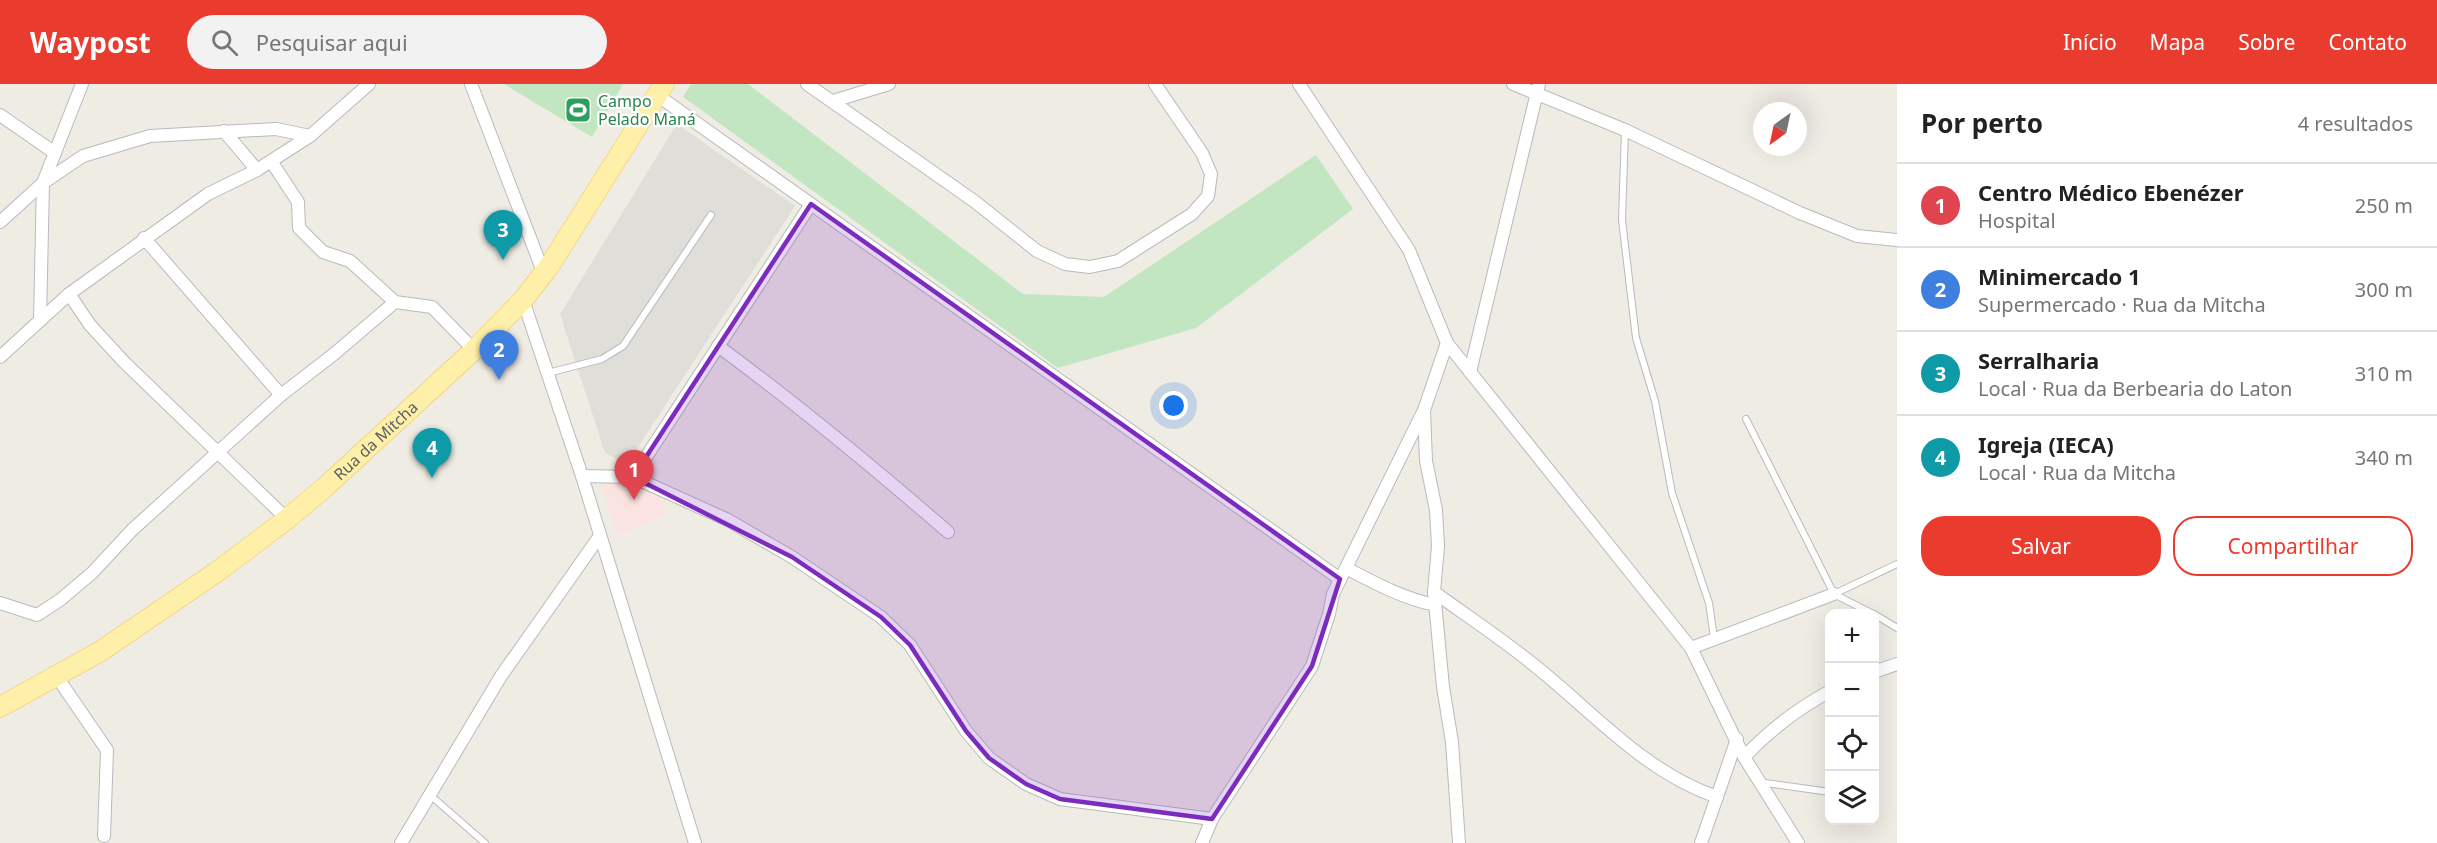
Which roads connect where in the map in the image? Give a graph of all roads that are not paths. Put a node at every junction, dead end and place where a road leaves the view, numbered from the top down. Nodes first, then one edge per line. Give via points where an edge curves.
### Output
1 (82, 84) edge
2 (369, 84) edge
3 (471, 84) edge
4 (807, 84) edge
5 (889, 84) edge
6 (1155, 84) edge
7 (1299, 84) edge
8 (1513, 84) edge
9 (660, 89) edge
10 (1538, 89) edge
11 (833, 101) junction
12 (0, 115) edge
13 (1625, 130) junction
14 (224, 131) junction
15 (310, 136) junction
16 (55, 153) junction
17 (271, 161) junction
18 (257, 170) junction
19 (43, 183) junction
20 (811, 204) junction
21 (711, 215) dead end
22 (0, 222) edge
23 (144, 238) junction
24 (1897, 240) edge
25 (544, 274) junction
26 (69, 294) junction
27 (524, 300) junction
28 (395, 302) junction
29 (40, 320) junction
30 (1447, 343) junction
31 (718, 346) junction
32 (474, 350) junction
33 (0, 357) edge
34 (1470, 372) junction
35 (548, 373) junction
36 (281, 395) junction
37 (1424, 410) junction
38 (1746, 419) dead end
39 (218, 453) junction
40 (582, 476) junction
41 (633, 477) junction
42 (287, 519) junction
43 (948, 532) dead end
44 (599, 537) junction
45 (1897, 564) edge
46 (1343, 573) junction
47 (1834, 594) junction
48 (1434, 598) junction
49 (0, 603) edge
50 (1864, 609) edge
51 (1879, 617) edge
52 (1897, 628) edge
53 (1714, 638) junction
54 (1691, 648) junction
55 (1897, 664) edge
56 (1879, 671) edge
57 (57, 677) junction
58 (1825, 694) edge
59 (0, 707) edge
60 (1737, 739) junction
61 (1744, 757) junction
62 (1759, 782) junction
63 (1825, 791) edge
64 (430, 795) junction
65 (1717, 797) junction
66 (1212, 819) junction
67 (104, 836) dead end
68 (401, 843) edge
69 (485, 843) edge
70 (694, 843) edge
71 (1202, 843) edge
72 (1459, 843) edge
73 (1701, 843) edge
74 (1798, 843) edge

1 - 16 street
2 - 15 street
3 - 25 street
4 - 11 street
5 - 11 street
6 - 11 street via 1202,153 1211,174 1208,196 1192,214 1118,261 1090,267 1065,264 1037,251
7 - 30 street via 1409,250
8 - 10 street
9 - 20 street
9 - 25 main road, Rua da Mitcha
10 - 13 street
10 - 34 street
12 - 16 street
13 - 24 street via 1800,213 1857,236
13 - 53 lane via 1622,220 1636,338 1655,401 1672,494 1709,603
14 - 15 street via 276,129
14 - 18 street
14 - 19 street via 150,136 83,156
15 - 17 street
16 - 19 street
17 - 18 street
17 - 28 street via 298,202 299,228 323,252 350,261
18 - 23 street via 208,194
19 - 22 street
19 - 29 street
20 - 31 street
20 - 46 street
21 - 35 lane via 623,346 602,359
23 - 26 street
23 - 36 street
25 - 27 main road, Rua da Mitcha
26 - 29 street
26 - 39 street via 123,362
27 - 32 main road, Rua da Mitcha
27 - 35 street
28 - 32 street via 432,307
28 - 36 street
29 - 33 street
30 - 34 street
30 - 37 street
31 - 41 street
31 - 43 street via 789,398
32 - 42 main road, Rua da Mitcha
34 - 54 street
35 - 40 street
36 - 39 street
37 - 46 street
37 - 48 street via 1426,461 1436,510 1438,546
38 - 47 lane
39 - 42 street
39 - 49 street via 60,600 37,615
40 - 41 street
40 - 44 street
41 - 66 street via 728,520 881,617 910,645 989,758 1026,784 1060,799
42 - 57 main road, Rua da Mitcha via 144,622
44 - 64 street via 501,676
44 - 70 street
45 - 47 lane
46 - 48 street via 1415,601
46 - 66 street via 1312,666
47 - 50 lane
47 - 53 street
48 - 65 street via 1534,665 1657,769
48 - 72 street via 1452,742
51 - 52 lane
53 - 54 street
54 - 60 street
55 - 56 street
57 - 59 main road, Rua da Mitcha
57 - 67 street via 107,750
58 - 61 street via 1799,708
60 - 61 street
60 - 65 street
61 - 62 street
62 - 63 lane
62 - 74 street
64 - 68 street
64 - 69 lane
65 - 73 street
66 - 71 street

